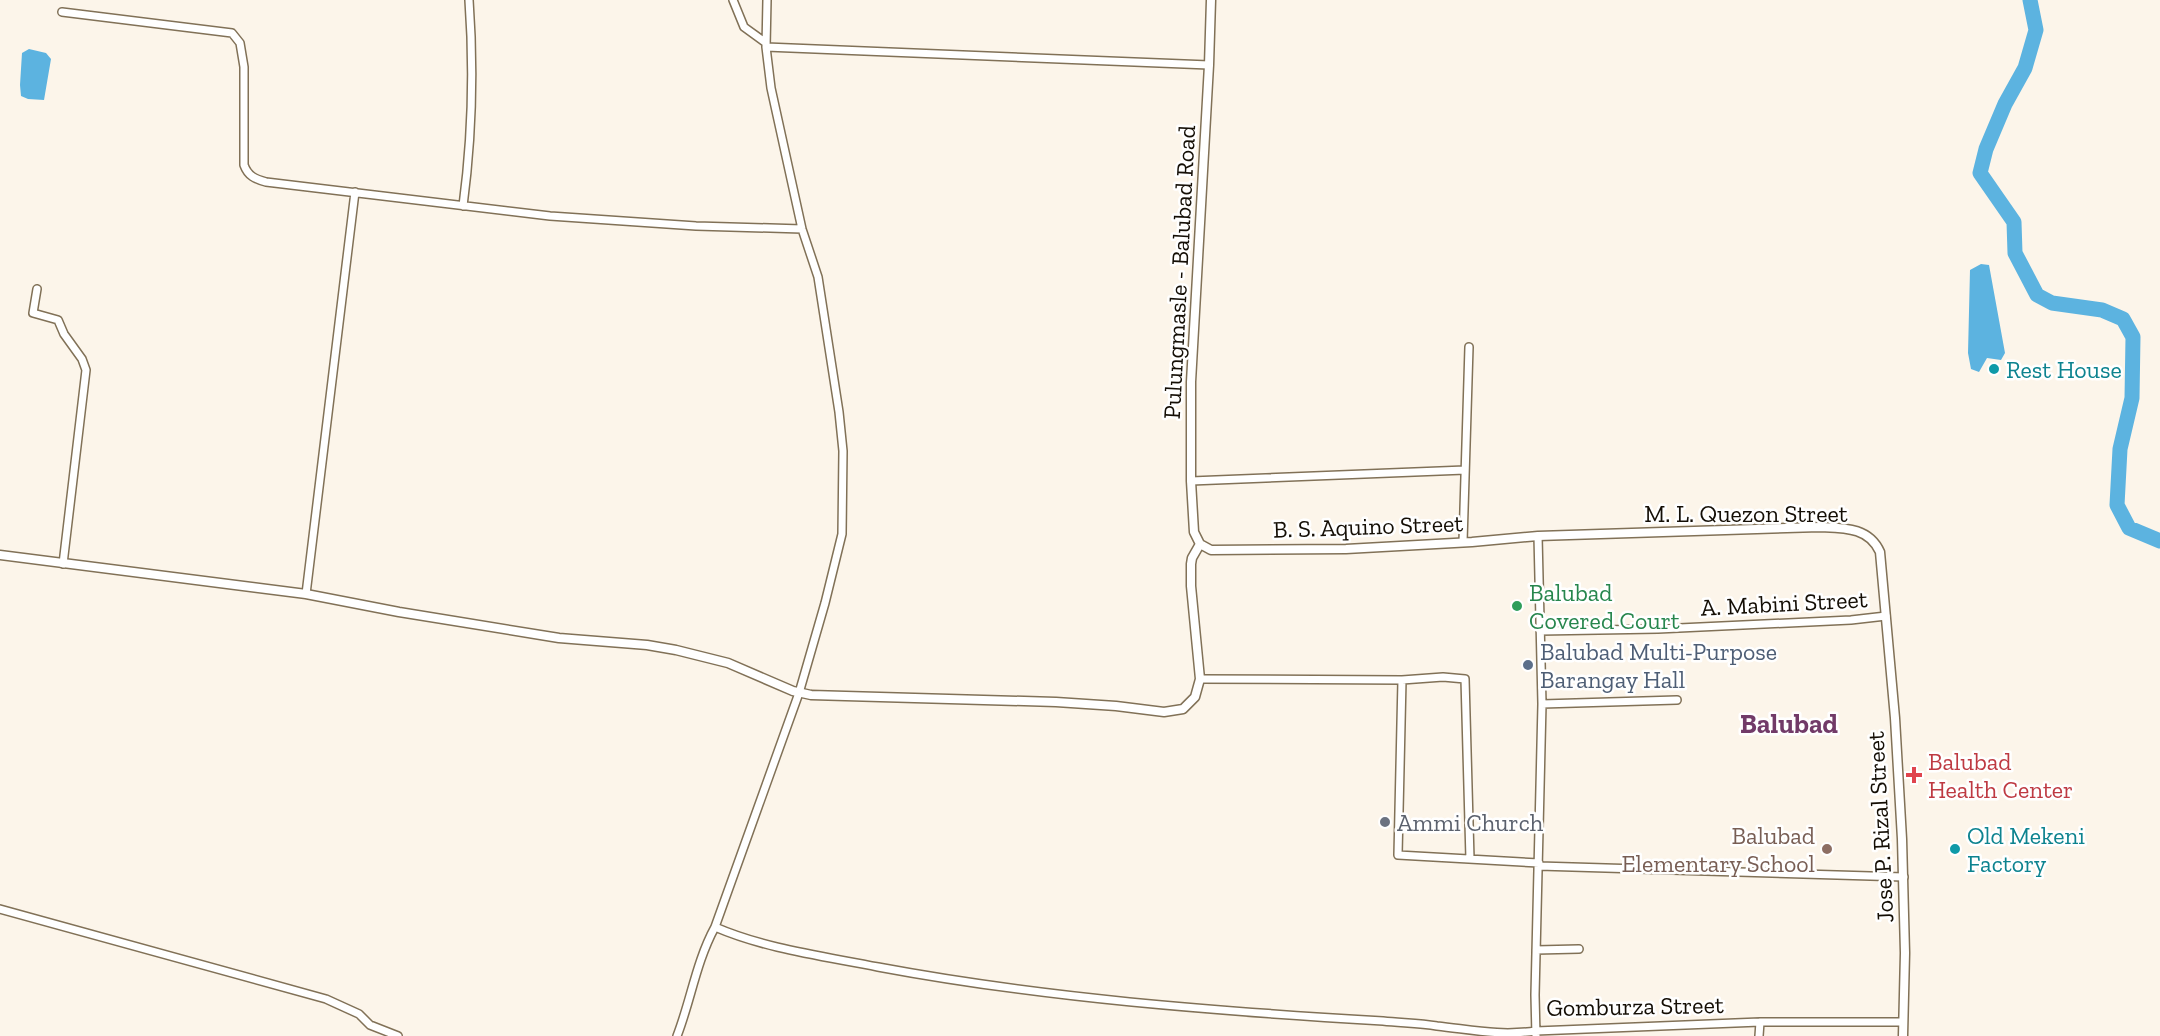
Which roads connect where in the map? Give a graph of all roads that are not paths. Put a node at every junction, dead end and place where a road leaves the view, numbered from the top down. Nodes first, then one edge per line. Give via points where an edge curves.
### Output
1 (469, 0) edge
2 (733, 0) edge
3 (767, 0) edge
4 (1211, 0) edge
5 (62, 12) dead end
6 (766, 45) junction
7 (1209, 65) junction
8 (355, 192) junction
9 (463, 206) junction
10 (802, 229) junction
11 (37, 289) dead end
12 (1469, 347) dead end
13 (1465, 470) junction
14 (1191, 481) junction
15 (1538, 536) junction
16 (1463, 542) junction
17 (1200, 544) junction
18 (0, 555) edge
19 (63, 564) junction
20 (306, 594) junction
21 (1886, 616) junction
22 (1540, 631) junction
23 (1200, 679) junction
24 (1402, 680) junction
25 (799, 693) junction
26 (1677, 700) dead end
27 (1542, 704) junction
28 (1470, 859) junction
29 (1539, 864) junction
30 (1904, 877) junction
31 (0, 909) edge
32 (715, 927) junction
33 (1579, 949) dead end
34 (1536, 950) junction
35 (1760, 1022) junction
36 (1903, 1022) junction
37 (1536, 1034) edge
38 (398, 1036) edge
39 (676, 1036) edge
40 (1759, 1036) edge
41 (1903, 1036) edge

1 - 9 street via 470,138
2 - 6 street via 744,27
3 - 6 street
4 - 7 street, Pulungmasle - Balubad Road
5 - 8 street via 232,33 243,54 243,156 248,174 266,182
6 - 7 street
6 - 10 street via 771,88
7 - 14 street, Pulungmasle - Balubad Road via 1191,382
8 - 9 street
8 - 20 street
9 - 10 street via 627,222
10 - 25 street via 814,260 824,306 839,412 843,495 842,534
11 - 19 street via 33,313 58,320 86,370
12 - 13 street
13 - 14 street
13 - 16 street
14 - 17 street, Pulungmasle - Balubad Road via 1194,532
15 - 16 street, B. S. Aquino Street
15 - 21 street, M. L. Quezon Street via 1820,527 1859,531 1867,534 1880,552
15 - 22 street, Gomburza Street
16 - 17 street, B. S. Aquino Street via 1346,549 1211,550
17 - 23 street via 1192,558 1191,586
18 - 19 street
19 - 20 street
20 - 25 street via 559,638 676,650 728,663
21 - 22 street, A. Mabini Street via 1658,629
21 - 30 street, Jose P. Rizal Street
22 - 27 street, Gomburza Street
23 - 24 street
23 - 25 street via 1195,697 1183,709 1164,712 1056,702 855,698
24 - 28 street via 1465,679
24 - 28 street via 1398,855
25 - 32 street
26 - 27 street
27 - 29 street, Gomburza Street
28 - 29 street
29 - 30 street
29 - 34 street, Gomburza Street
30 - 36 street, Jose P. Rizal Street
31 - 38 street via 326,999 359,1014 370,1025
32 - 37 street via 811,954 1087,998 1423,1024 1496,1035
32 - 39 street via 704,948
33 - 34 street
34 - 37 street, Gomburza Street
35 - 36 street, Gomburza Street
35 - 37 street, Gomburza Street
35 - 40 street
36 - 41 street, Jose P. Rizal Street

